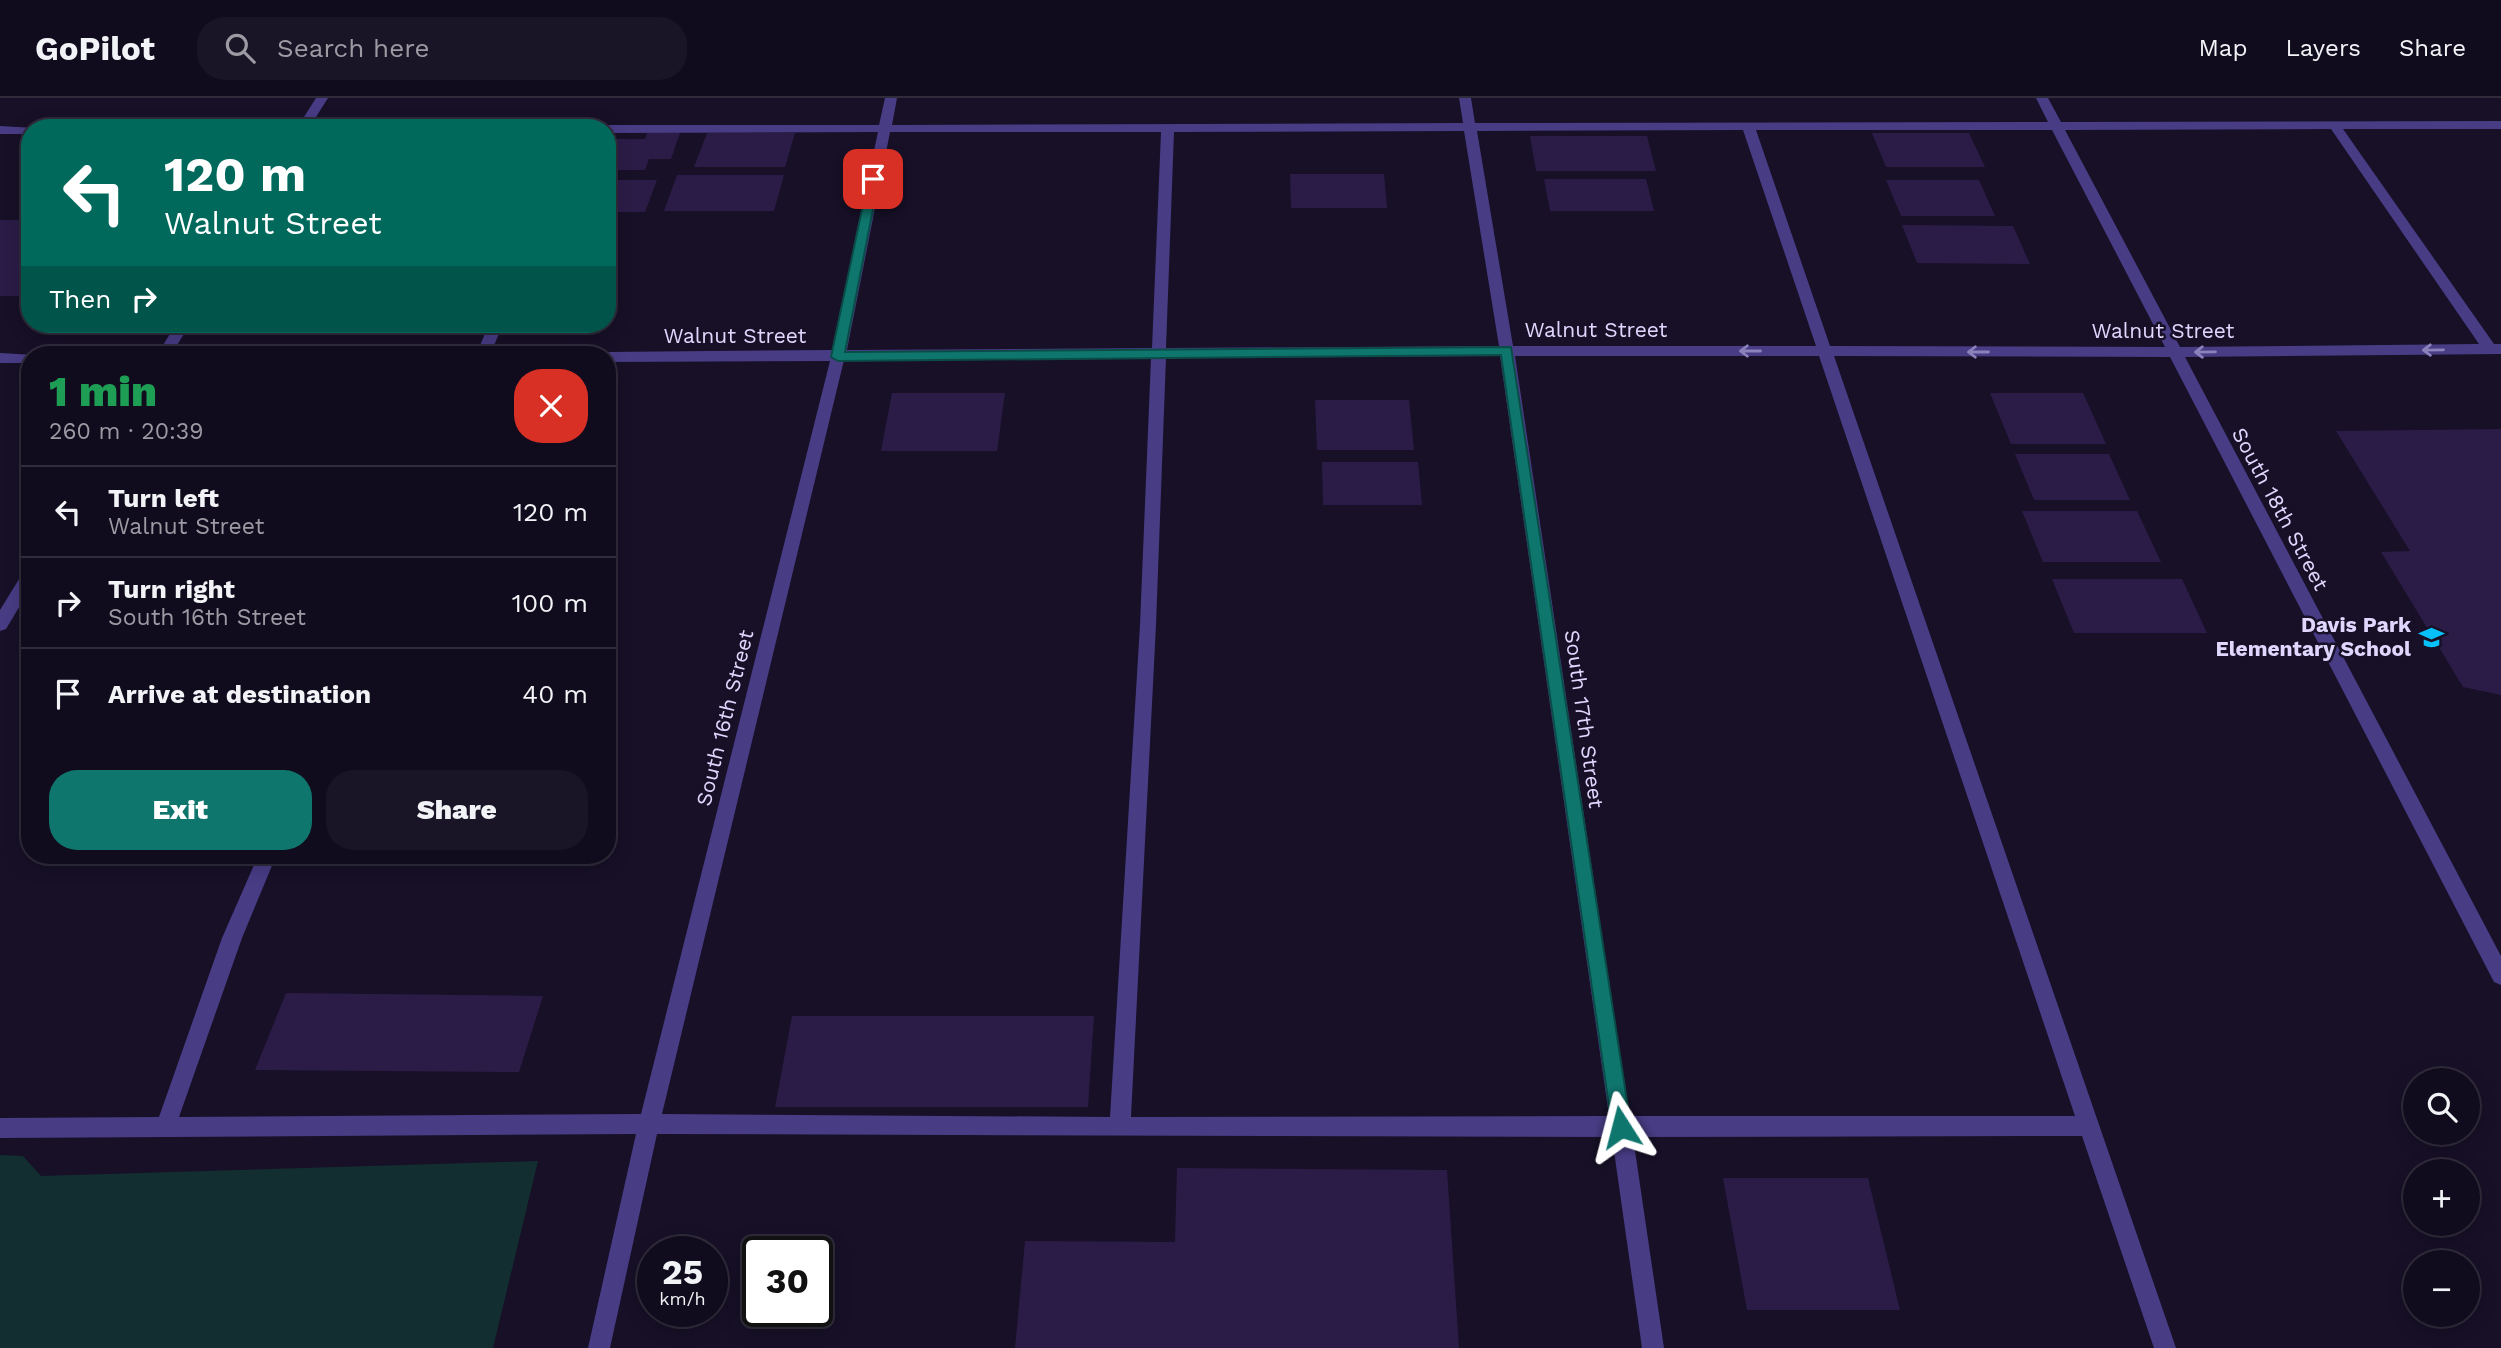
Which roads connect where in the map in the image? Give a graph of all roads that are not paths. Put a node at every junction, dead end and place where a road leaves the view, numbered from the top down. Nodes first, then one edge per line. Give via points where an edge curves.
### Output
1 (321, 98) edge
2 (891, 98) edge
3 (1465, 98) edge
4 (2042, 98) edge
5 (308, 119) edge
6 (2056, 125) junction
7 (2333, 125) junction
8 (2501, 125) edge
9 (1748, 126) junction
10 (1168, 127) junction
11 (1470, 127) junction
12 (883, 128) junction
13 (616, 129) edge
14 (0, 130) edge
15 (21, 130) edge
16 (2495, 349) edge
17 (1507, 351) junction
18 (1825, 351) junction
19 (2174, 352) junction
20 (1159, 354) junction
21 (616, 357) edge
22 (838, 357) junction
23 (0, 358) edge
24 (21, 358) edge
25 (21, 590) edge
26 (0, 624) edge
27 (264, 864) edge
28 (2501, 976) edge
29 (649, 1124) junction
30 (2089, 1126) junction
31 (1120, 1127) junction
32 (1621, 1127) junction
33 (0, 1128) edge
34 (165, 1128) junction
35 (599, 1348) edge
36 (1653, 1348) edge
37 (2165, 1348) edge

1 - 5 street
2 - 12 street, South 16th Street
3 - 11 street, South 17th Street
4 - 6 street, South 18th Street
6 - 7 street
6 - 9 street
6 - 19 street, South 18th Street
7 - 8 street
7 - 16 street
9 - 11 street
9 - 18 street
10 - 11 street
10 - 12 street
10 - 20 street
11 - 17 street, South 17th Street
12 - 13 street
12 - 22 street, South 16th Street
14 - 15 street
16 -> 19 street, Walnut Street
18 -> 17 street, Walnut Street
17 - 20 street, Walnut Street
17 - 32 street, South 17th Street
19 -> 18 street, Walnut Street
18 - 30 street
19 - 28 street, South 18th Street
20 - 22 street, Walnut Street
20 - 31 street
21 - 22 street, Walnut Street
22 - 29 street, South 16th Street
23 - 24 street
25 - 26 street
27 - 34 street via 232,938
29 - 31 street
29 - 34 street
29 - 35 street, South 16th Street
30 - 32 street
30 - 37 street
31 - 32 street
32 - 36 street, South 17th Street
33 - 34 street

